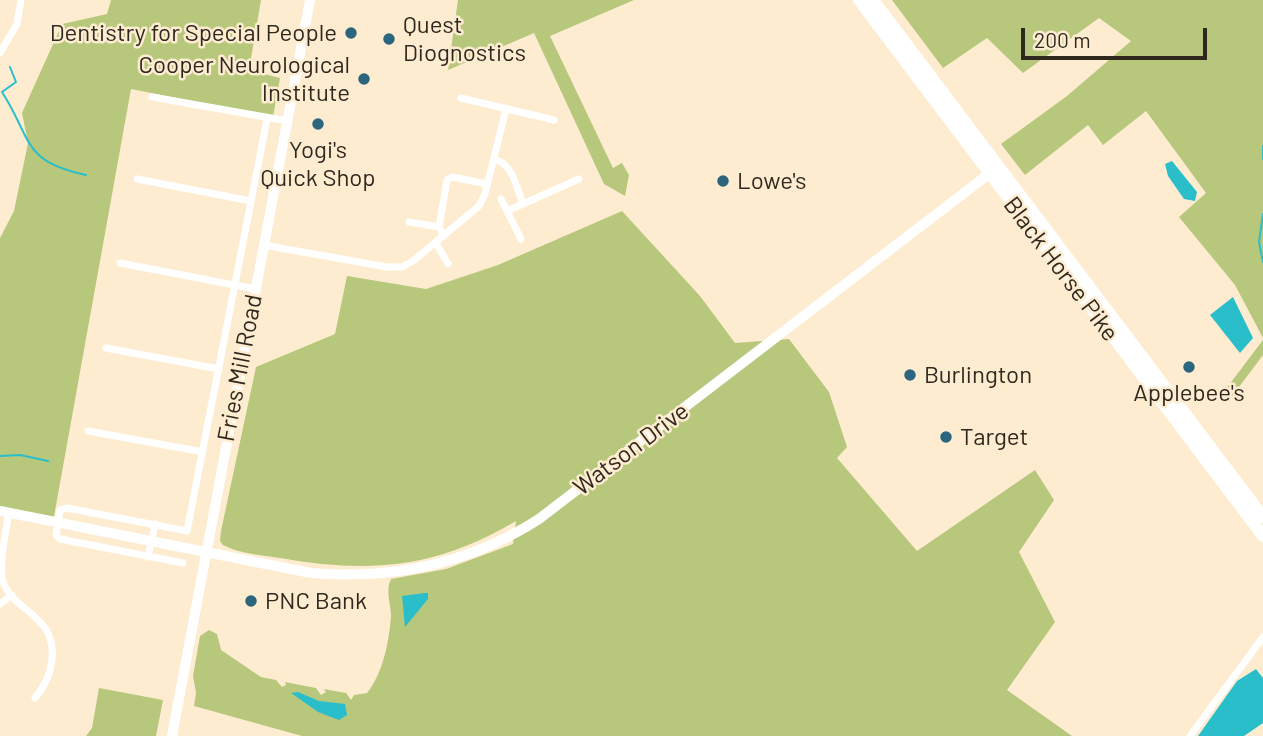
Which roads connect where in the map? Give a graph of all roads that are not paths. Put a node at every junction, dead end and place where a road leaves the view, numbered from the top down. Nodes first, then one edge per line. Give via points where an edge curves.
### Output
1 (21, 0) edge
2 (310, 0) edge
3 (859, 0) edge
4 (873, 0) edge
5 (0, 53) edge
6 (152, 97) dead end
7 (461, 98) dead end
8 (506, 109) junction
9 (267, 119) junction
10 (554, 120) dead end
11 (288, 121) junction
12 (494, 160) junction
13 (994, 171) junction
14 (137, 179) dead end
15 (579, 179) dead end
16 (487, 184) junction
17 (501, 198) dead end
18 (251, 201) junction
19 (523, 204) junction
20 (507, 211) junction
21 (409, 222) dead end
22 (439, 227) junction
23 (444, 236) junction
24 (521, 239) dead end
25 (436, 243) junction
26 (263, 245) junction
27 (120, 263) dead end
28 (448, 264) dead end
29 (235, 285) junction
30 (255, 289) junction
31 (106, 348) dead end
32 (219, 369) junction
33 (1146, 383) junction
34 (1179, 407) junction
35 (88, 431) dead end
36 (203, 452) junction
37 (5, 512) edge
38 (1263, 517) edge
39 (56, 523) junction
40 (155, 524) junction
41 (1263, 536) edge
42 (151, 541) junction
43 (205, 552) junction
44 (148, 557) junction
45 (183, 563) dead end
46 (12, 595) junction
47 (0, 604) edge
48 (1263, 637) edge
49 (35, 698) dead end
50 (172, 736) edge
51 (1190, 736) edge

1 - 5 street via 17,24
2 - 11 main road, Fries Mill Road
3 - 13 highway, Black Horse Pike
4 - 13 highway, Black Horse Pike
6 - 9 street
7 - 8 street
8 - 10 street
8 - 12 street
9 - 11 street
9 - 18 street
11 - 26 main road, Fries Mill Road
12 - 16 street
12 - 19 street via 508,166
13 - 33 highway, Black Horse Pike
13 - 34 highway, Black Horse Pike
13 - 43 street, Watson Drive via 755,356 508,538 450,562 406,573 354,577
14 - 18 street
15 - 19 street
16 - 22 street via 447,180
16 - 23 street via 476,211
17 - 20 street
18 - 29 street
19 - 20 street
20 - 24 street
21 - 22 street
22 - 23 street
23 - 25 street
25 - 26 street via 402,267
25 - 28 street
26 - 30 main road, Fries Mill Road
27 - 29 street
29 - 30 street
29 - 32 street
30 - 43 main road, Fries Mill Road
31 - 32 street
32 - 36 street
33 - 34 highway via 1167,404
33 - 41 highway, Black Horse Pike
34 - 38 highway, Black Horse Pike
35 - 36 street
36 - 40 street via 187,531
37 - 39 street, Watson Drive
37 - 46 street via 1,567
39 - 40 street via 60,510 67,508
39 - 42 street, Watson Drive
39 - 44 street via 56,535 61,539
40 - 42 street
42 - 43 street, Watson Drive
42 - 44 street
43 - 50 main road, Fries Mill Road
44 - 45 street
46 - 47 street
46 - 49 street via 43,623 51,638 51,669
48 - 51 street

